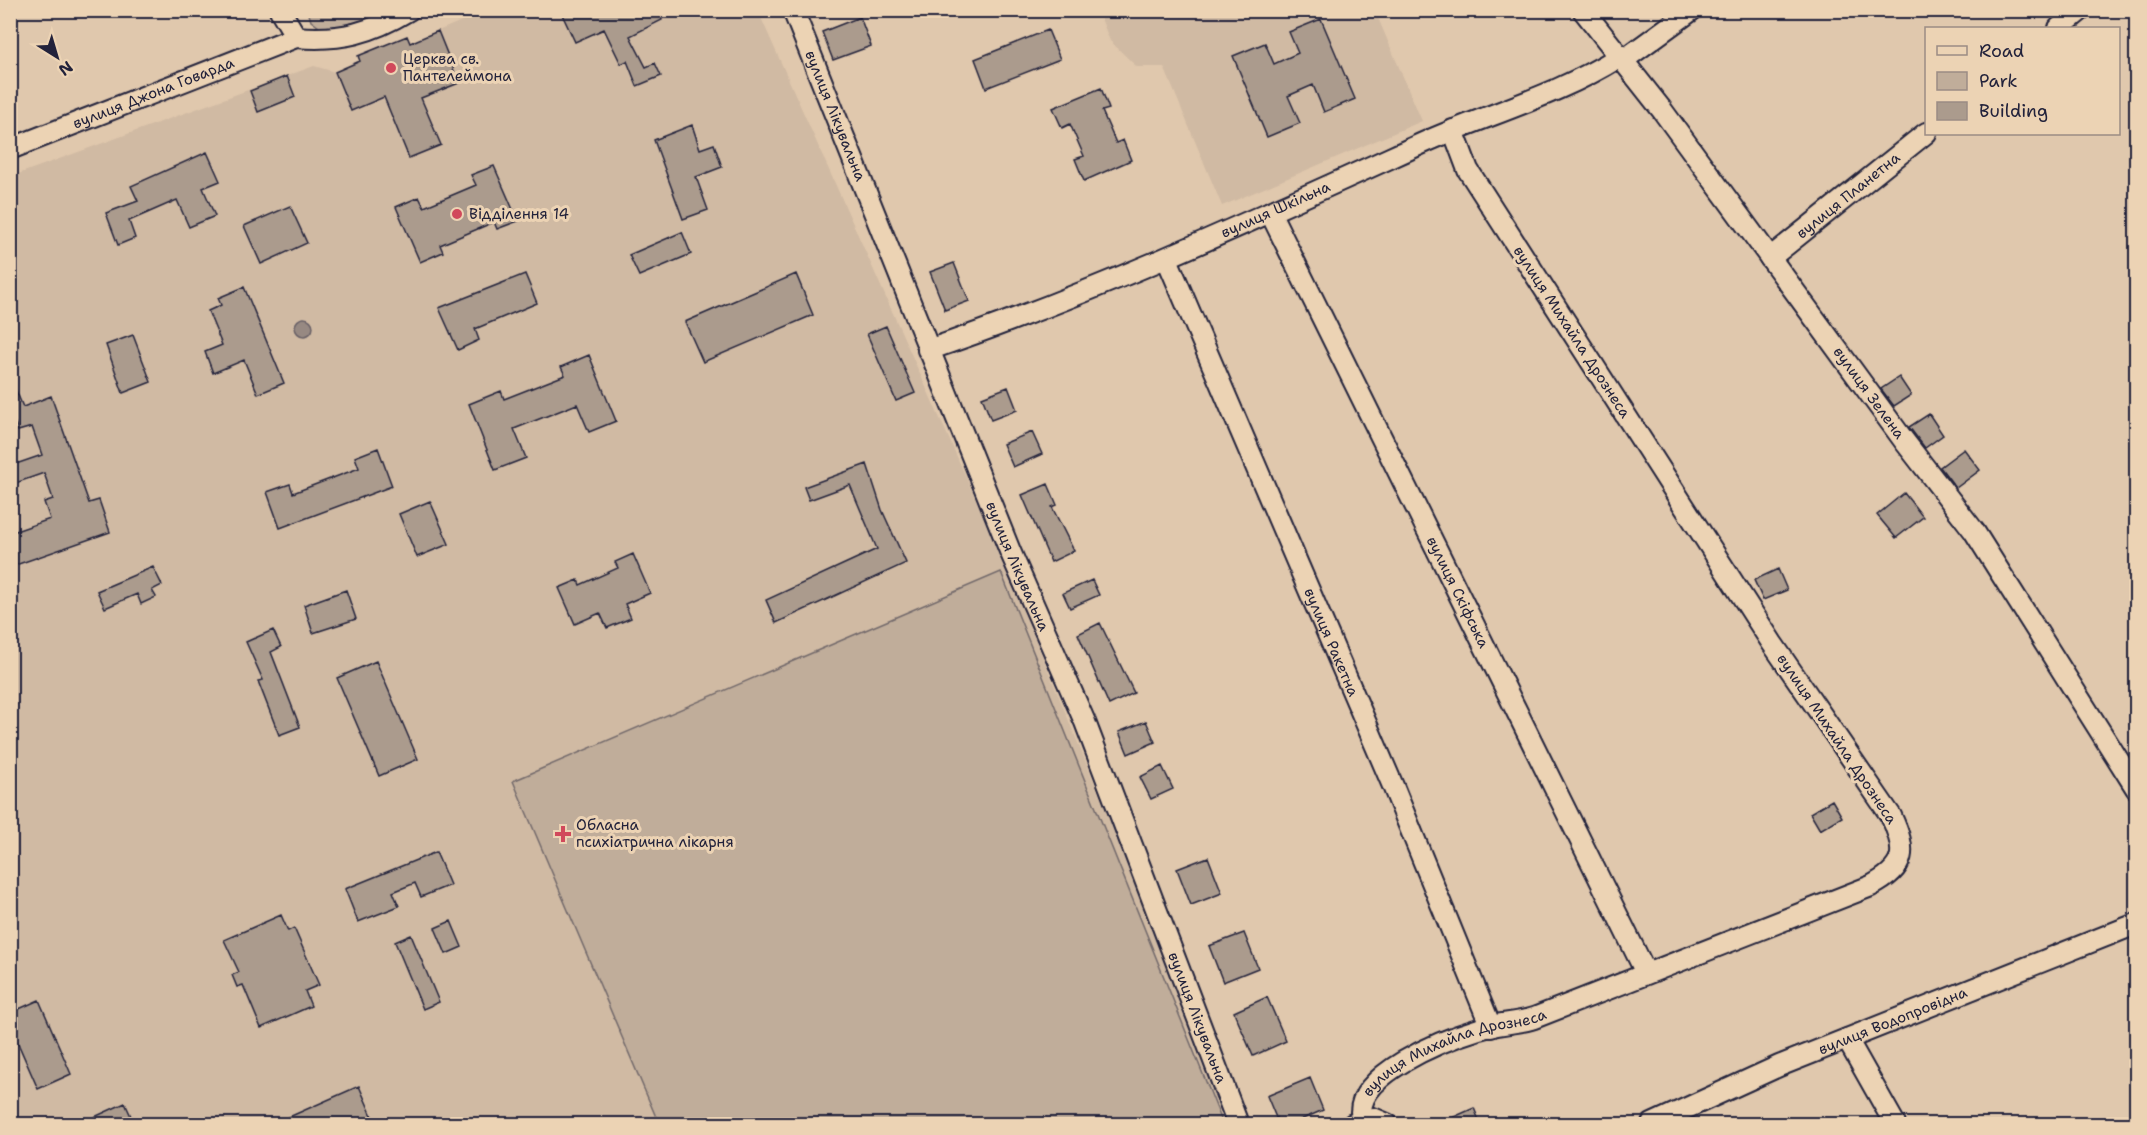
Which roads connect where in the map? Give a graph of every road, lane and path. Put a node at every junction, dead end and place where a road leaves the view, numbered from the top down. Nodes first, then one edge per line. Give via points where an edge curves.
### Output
1 (409, 10) edge
2 (793, 10) edge
3 (1582, 10) edge
4 (1692, 10) edge
5 (2081, 10) edge
6 (293, 13) edge
7 (2060, 27) edge
8 (296, 37) junction
9 (320, 39) junction
10 (1620, 59) junction
11 (1453, 130) junction
12 (1925, 134) edge
13 (10, 149) edge
14 (1270, 212) junction
15 (1770, 258) junction
16 (1167, 259) junction
17 (928, 350) junction
18 (2136, 788) edge
19 (2136, 924) edge
20 (1646, 973) junction
21 (1491, 1027) junction
22 (1847, 1039) junction
23 (1357, 1122) edge
24 (1238, 1125) edge
25 (1387, 1125) edge
26 (1652, 1125) edge
27 (1894, 1125) edge

1 - 9 street, вулиця Джона Говарда via 364,34
2 - 17 street, вулиця Лікувальна
3 - 10 street, вулиця Зелена
4 - 10 street, вулиця Шкільна
5 - 7 street
6 - 8 street
6 - 9 street
8 - 9 street, вулиця Джона Говарда
8 - 13 street, вулиця Джона Говарда
10 - 11 street, вулиця Шкільна
10 - 15 street, вулиця Зелена
11 - 14 street, вулиця Шкільна
11 - 20 street, вулиця Михайла Дрознеса via 1468,170 1766,633 1891,816 1901,837 1902,856 1897,867 1871,886
12 - 15 street, вулиця Планетна
14 - 16 street, вулиця Шкільна
14 - 20 street, вулиця Скіфська
15 - 18 street, вулиця Зелена via 1974,531
16 - 17 street, вулиця Шкільна
16 - 21 street, вулиця Ракетна via 1393,786
17 - 24 street, вулиця Лікувальна via 1085,722
19 - 22 street, вулиця Водопровідна
20 - 21 street, вулиця Михайла Дрознеса via 1534,1018
21 - 23 street, вулиця Михайла Дрознеса via 1480,1028 1406,1060 1384,1074 1366,1095
22 - 26 street, вулиця Водопровідна
22 - 27 street
23 - 25 street via 1373,1118

